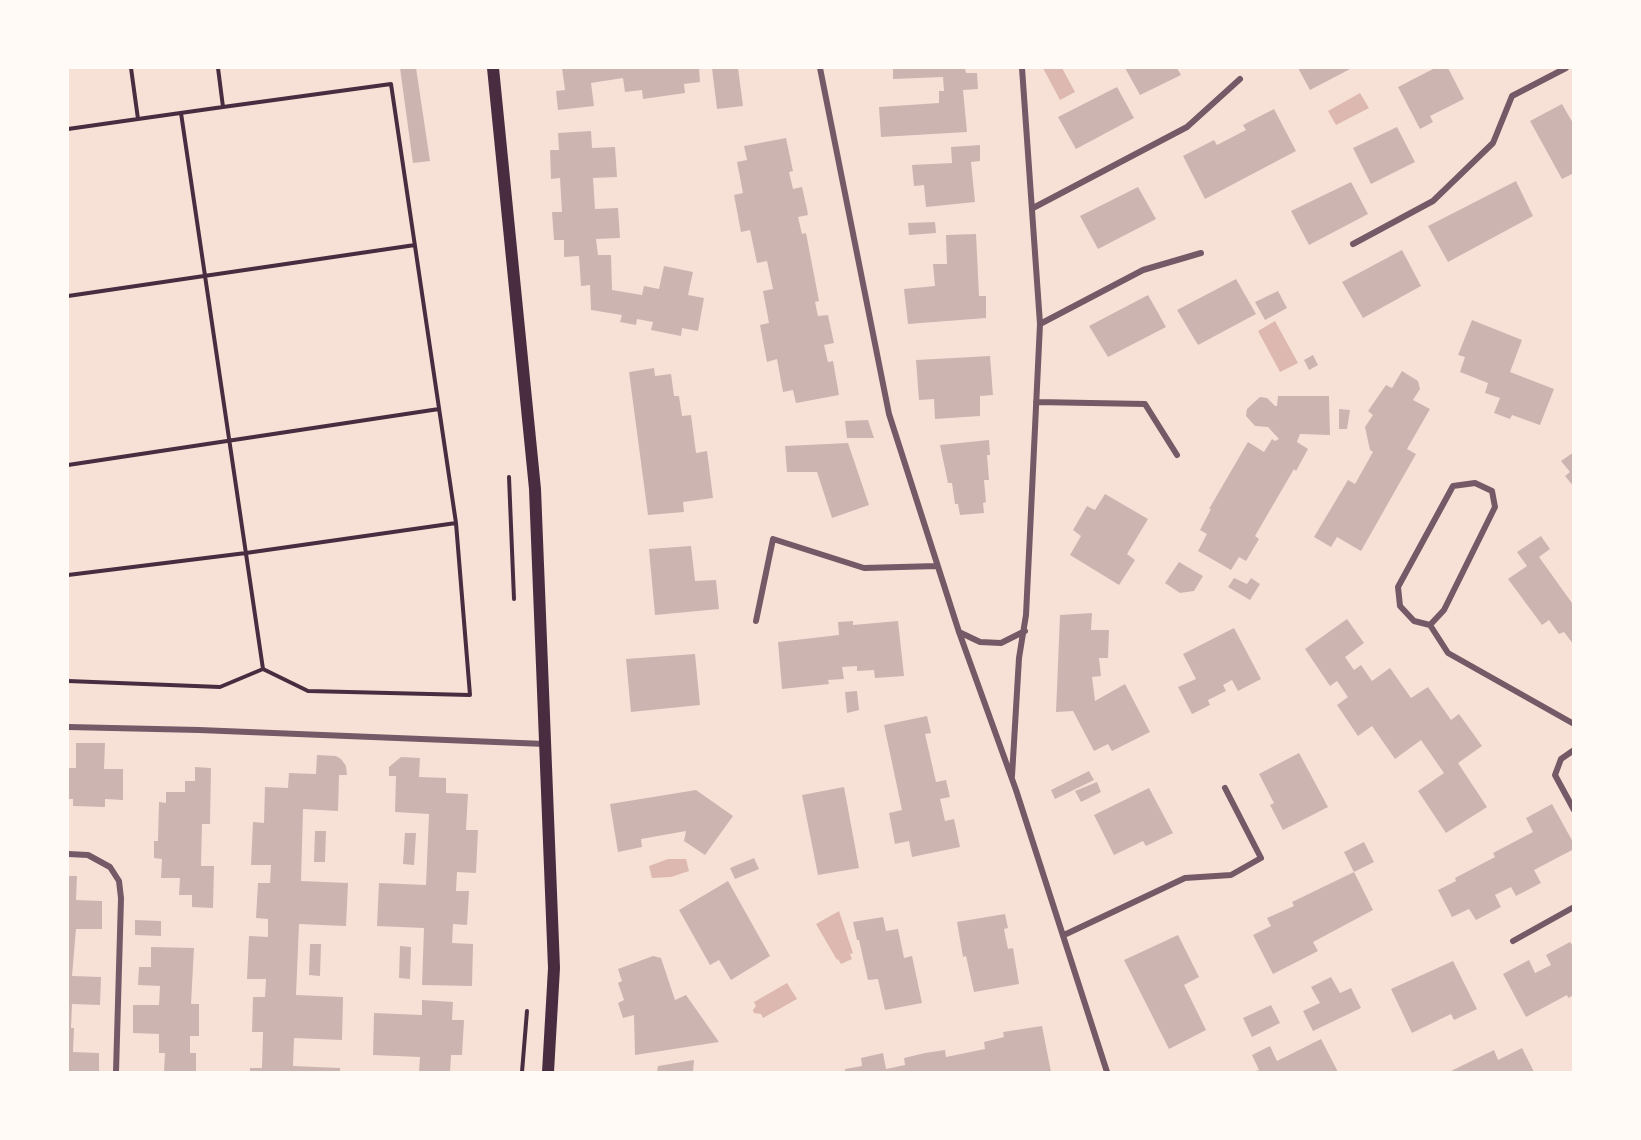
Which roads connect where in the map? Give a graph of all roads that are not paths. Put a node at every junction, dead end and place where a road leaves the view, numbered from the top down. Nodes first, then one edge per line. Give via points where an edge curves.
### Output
1 (493, 68) edge
2 (820, 68) edge
3 (1022, 68) edge
4 (1566, 68) edge
5 (1240, 79) dead end
6 (1033, 208) junction
7 (1353, 244) dead end
8 (1201, 253) dead end
9 (1040, 324) junction
10 (1036, 402) junction
11 (1177, 455) dead end
12 (937, 566) junction
13 (756, 621) dead end
14 (1430, 625) junction
15 (1025, 631) junction
16 (959, 632) junction
17 (1574, 724) edge
18 (68, 727) edge
19 (546, 744) junction
20 (1574, 750) edge
21 (1012, 779) junction
22 (1225, 788) dead end
23 (1574, 810) edge
24 (68, 854) edge
25 (1574, 907) edge
26 (1064, 935) junction
27 (1513, 941) dead end
28 (116, 1072) edge
29 (548, 1072) edge
30 (1107, 1072) edge

1 - 19 main road via 535,489
2 - 12 street via 889,414
3 - 6 street
4 - 7 street via 1512,96 1493,143 1432,201
5 - 6 street via 1187,127
6 - 9 street
8 - 9 street via 1143,270
9 - 10 street
10 - 11 street via 1145,404
10 - 15 street
12 - 13 street via 864,568 773,538
12 - 16 street
14 - 14 street via 1444,610 1495,507 1492,491 1474,483 1453,486 1398,586 1400,606 1414,621
14 - 17 street via 1448,653
15 - 16 street via 1001,643 980,642
15 - 21 street via 1019,658
16 - 21 street
18 - 19 street
19 - 29 main road via 554,968
20 - 23 street via 1561,759 1555,775
21 - 26 street
22 - 26 street via 1261,858 1231,875 1185,878
24 - 28 street via 88,855 110,867 119,881
25 - 27 street
26 - 30 street

